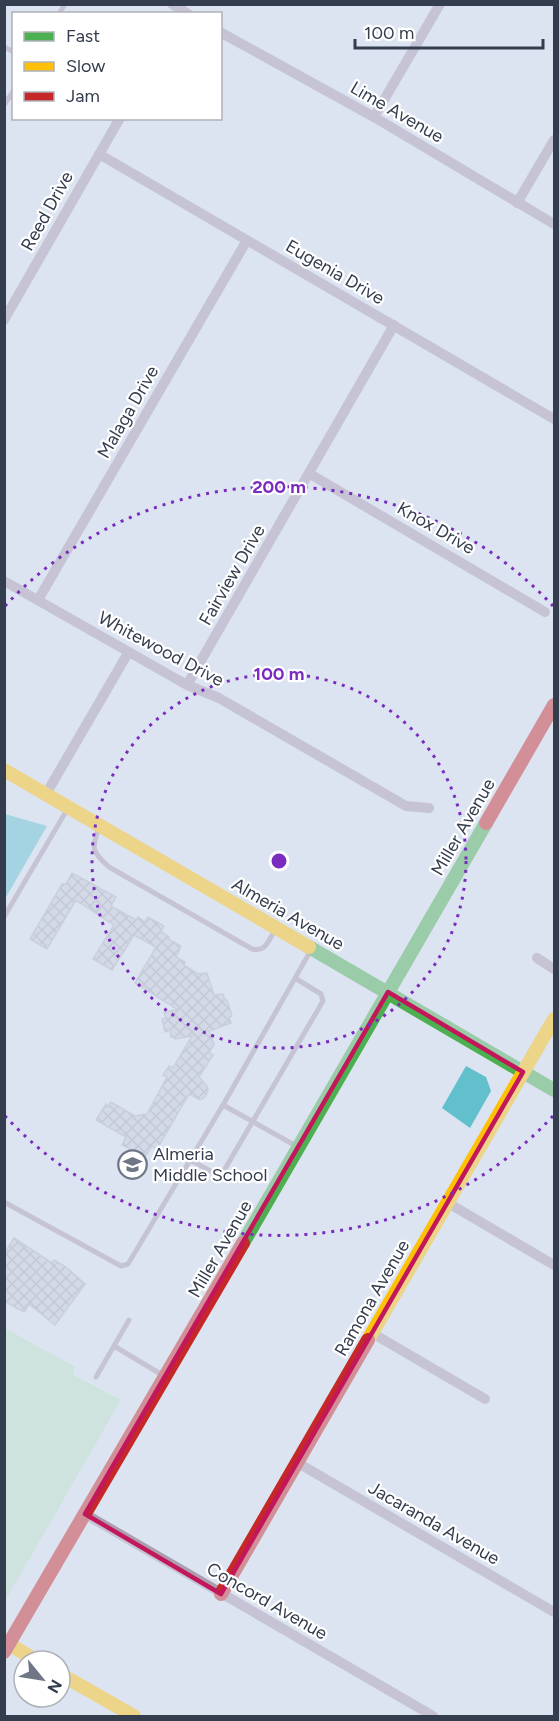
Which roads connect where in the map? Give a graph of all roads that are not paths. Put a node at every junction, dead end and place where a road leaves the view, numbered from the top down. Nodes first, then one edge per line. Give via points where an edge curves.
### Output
1 (440, 4) edge
2 (222, 33) edge
3 (374, 117) junction
4 (119, 120) edge
5 (555, 140) edge
6 (99, 154) junction
7 (517, 203) junction
8 (555, 224) edge
9 (247, 240) junction
10 (4, 320) edge
11 (394, 325) junction
12 (555, 419) edge
13 (310, 474) junction
14 (4, 581) edge
15 (38, 600) junction
16 (545, 612) dead end
17 (128, 653) junction
18 (187, 685) junction
19 (555, 705) edge
20 (4, 770) edge
21 (46, 794) junction
22 (69, 807) junction
23 (429, 808) dead end
24 (100, 826) junction
25 (4, 917) edge
26 (277, 928) junction
27 (311, 949) junction
28 (537, 958) dead end
29 (555, 969) edge
30 (295, 978) junction
31 (388, 992) junction
32 (555, 1019) edge
33 (523, 1072) junction
34 (555, 1090) edge
35 (223, 1105) junction
36 (253, 1122) junction
37 (300, 1147) junction
38 (190, 1160) junction
39 (4, 1202) edge
40 (448, 1203) junction
41 (555, 1265) edge
42 (129, 1320) dead end
43 (372, 1333) junction
44 (114, 1346) junction
45 (96, 1377) dead end
46 (166, 1377) junction
47 (485, 1399) dead end
48 (297, 1463) junction
49 (85, 1515) junction
50 (221, 1594) junction
51 (555, 1612) edge
52 (6, 1646) edge
53 (72, 1681) edge
54 (134, 1716) edge
55 (433, 1716) edge

1 - 3 street
2 - 3 street, Lime Avenue
3 - 7 street, Lime Avenue
4 - 6 street, Reed Drive
5 - 7 street
6 - 9 street, Eugenia Drive
6 - 10 street, Reed Drive
7 - 8 street, Lime Avenue
9 - 11 street, Eugenia Drive
9 - 15 street, Malaga Drive
11 - 12 street, Eugenia Drive
11 - 13 street, Fairview Drive
13 - 16 street, Knox Drive
13 - 18 street, Fairview Drive
14 - 15 street, Whitewood Drive
15 - 17 street, Whitewood Drive
17 - 18 street, Whitewood Drive
17 - 21 street
18 - 23 street, Whitewood Drive via 219,698 406,806
19 - 31 street, Miller Avenue
20 - 21 street, Almeria Avenue
21 - 22 street, Almeria Avenue
22 - 24 street, Almeria Avenue
22 - 25 lane
24 - 26 street, Almeria Avenue
24 - 26 lane via 93,849 109,867 252,949 264,948
26 - 27 street, Almeria Avenue
27 - 30 lane
27 - 31 street, Almeria Avenue
28 - 29 street
30 - 35 lane
30 - 36 lane via 321,994 323,1001
31 - 33 street, Almeria Avenue
31 - 37 street, Miller Avenue
32 - 33 street, Ramona Avenue
33 - 34 street, Almeria Avenue
33 - 40 street, Ramona Avenue
35 - 36 lane
35 - 38 lane
36 - 37 lane
36 - 38 lane via 222,1174
37 - 46 street, Miller Avenue
38 - 39 lane via 128,1264 121,1266
40 - 41 street
40 - 43 street, Ramona Avenue
42 - 44 lane
43 - 47 street
43 - 48 street, Ramona Avenue
44 - 45 lane
44 - 46 lane
46 - 49 street, Miller Avenue
48 - 50 street, Ramona Avenue
48 - 51 street, Jacaranda Avenue
49 - 50 street, Concord Avenue
49 - 52 street, Miller Avenue
50 - 55 street, Concord Avenue
53 - 54 street

